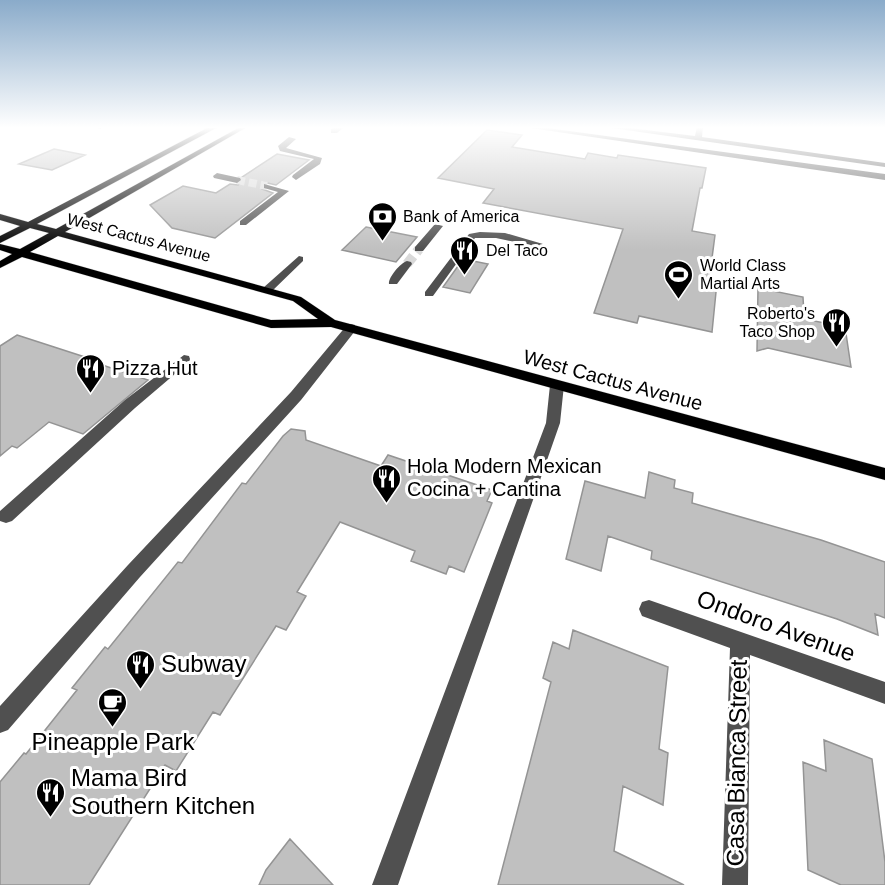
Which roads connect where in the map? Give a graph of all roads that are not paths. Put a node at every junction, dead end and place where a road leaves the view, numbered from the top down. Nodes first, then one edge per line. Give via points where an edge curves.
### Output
1 (137, 168) edge
2 (172, 168) edge
3 (308, 168) edge
4 (823, 168) edge
5 (218, 176) dead end
6 (296, 177) dead end
7 (885, 177) edge
8 (237, 180) tunnel mouth
9 (267, 186) tunnel mouth
10 (0, 217) edge
11 (243, 223) dead end
12 (29, 226) junction
13 (438, 226) dead end
14 (58, 234) junction
15 (0, 240) edge
16 (538, 244) dead end
17 (0, 247) edge
18 (419, 249) tunnel mouth
19 (22, 254) junction
20 (299, 260) dead end
21 (407, 264) tunnel mouth
22 (0, 265) edge
23 (393, 282) dead end
24 (267, 290) junction
25 (429, 294) dead end
26 (332, 323) junction
27 (351, 328) junction
28 (184, 359) dead end
29 (557, 385) junction
30 (885, 474) edge
31 (6, 516) dead end
32 (649, 609) dead end
33 (740, 640) junction
34 (885, 693) edge
35 (0, 722) edge
36 (385, 885) edge
37 (735, 885) edge

1 - 12 main road
2 - 14 main road
3 - 6 street
4 - 7 street
5 - 8 street
9 - 11 street via 285,191
10 - 12 main road, West Cactus Avenue
12 - 14 main road, West Cactus Avenue
12 - 15 main road
13 - 18 street
14 - 19 main road
14 - 24 main road, West Cactus Avenue
16 - 25 street via 491,235 472,236
17 - 19 main road, West Cactus Avenue
19 - 22 main road
19 - 26 main road, West Cactus Avenue via 271,324
20 - 24 street
21 - 23 street
24 - 26 main road, West Cactus Avenue via 297,299
26 - 27 main road, West Cactus Avenue
27 - 29 main road, West Cactus Avenue
27 - 35 street via 296,396
28 - 31 street
29 - 30 main road, West Cactus Avenue
29 - 36 street via 553,423
32 - 33 street, Ondoro Avenue
33 - 34 street, Ondoro Avenue
33 - 37 street, Casa Bianca Street

